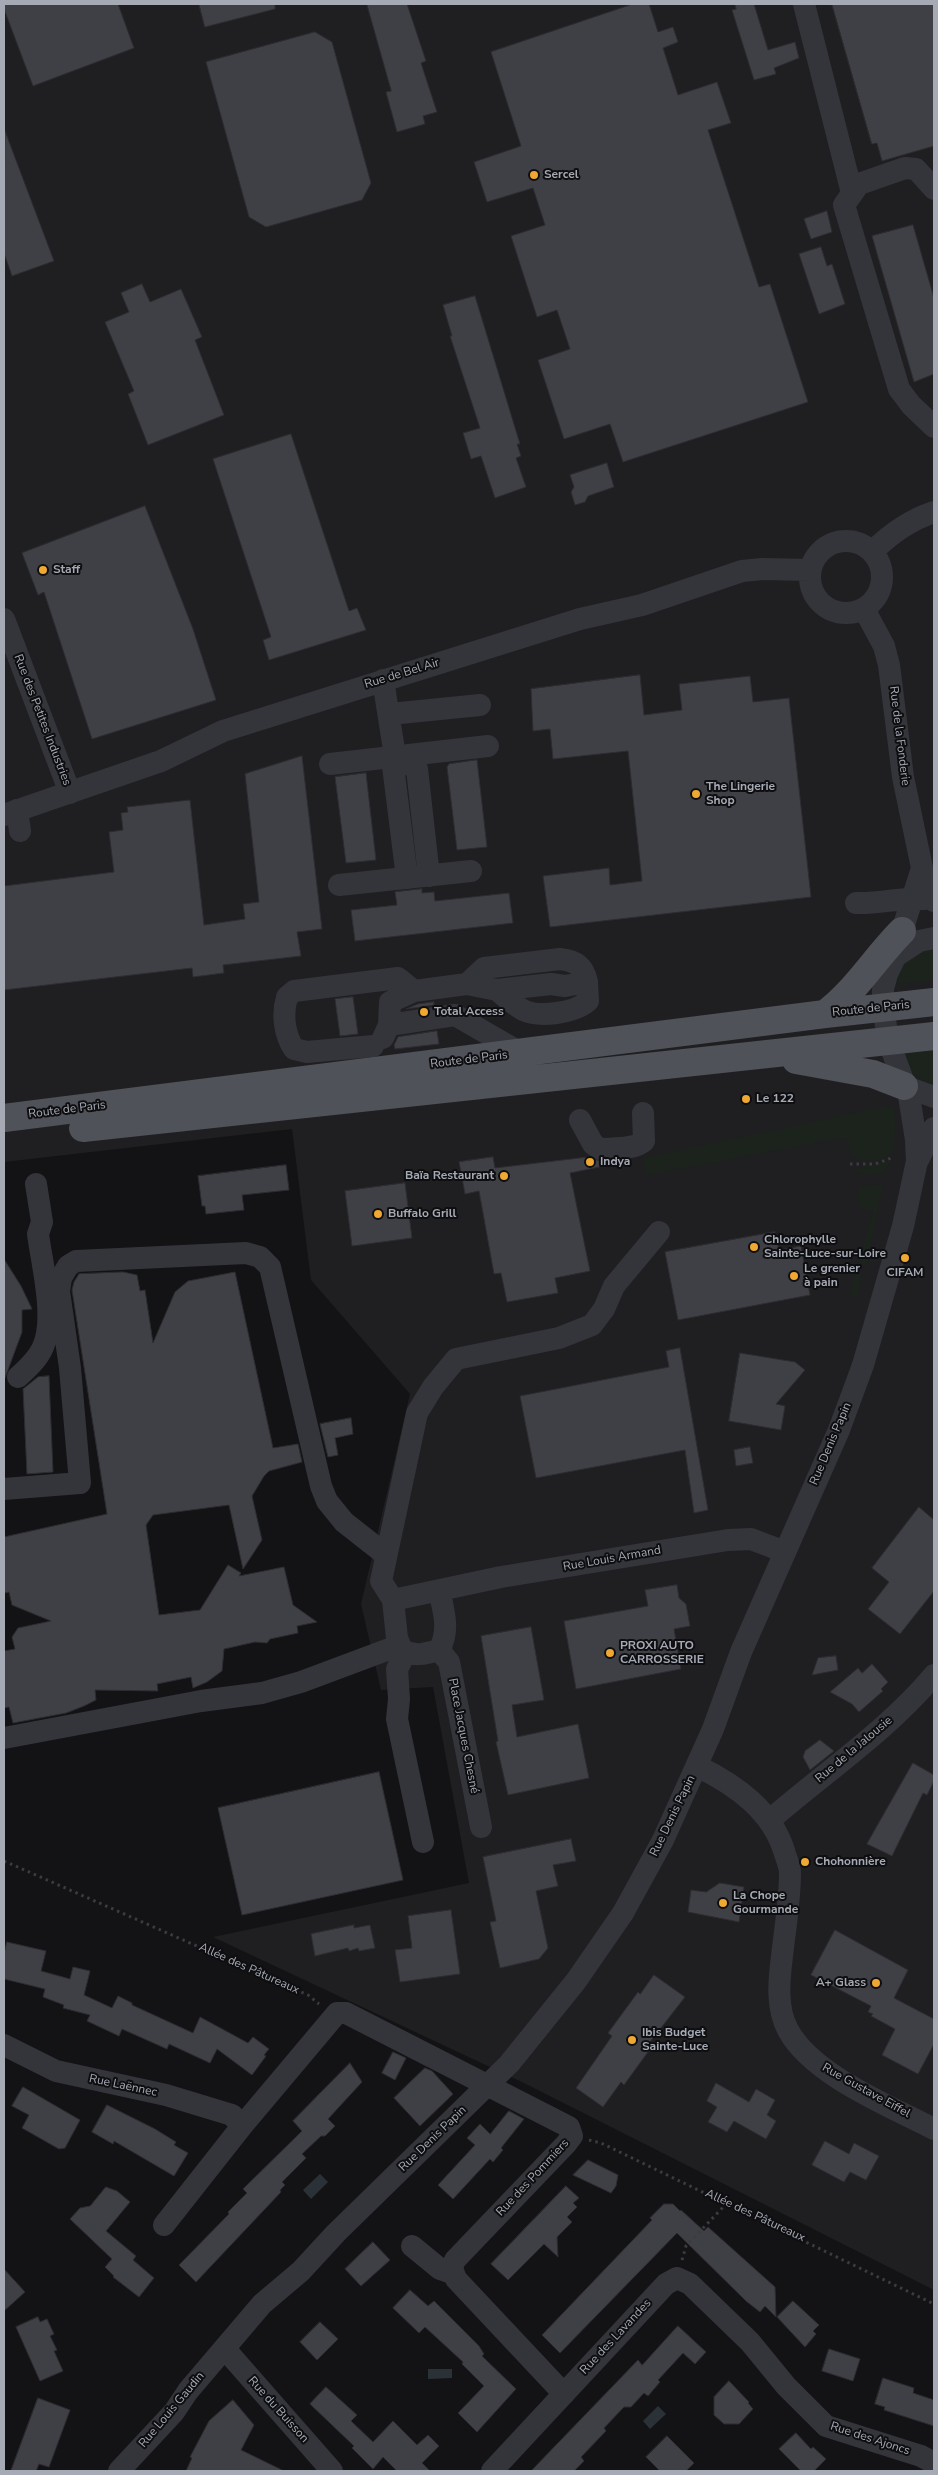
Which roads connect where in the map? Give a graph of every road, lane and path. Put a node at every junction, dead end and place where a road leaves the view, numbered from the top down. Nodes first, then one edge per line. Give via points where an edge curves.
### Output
1 (804, 4) edge
2 (934, 189) edge
3 (852, 193) junction
4 (934, 427) edge
5 (934, 512) edge
6 (872, 552) junction
7 (810, 570) junction
8 (864, 609) junction
9 (4, 619) edge
10 (383, 680) junction
11 (480, 705) dead end
12 (390, 714) junction
13 (488, 746) dead end
14 (395, 756) junction
15 (330, 764) dead end
16 (70, 794) junction
17 (14, 819) edge
18 (471, 871) dead end
19 (418, 877) junction
20 (339, 885) dead end
21 (927, 900) edge
22 (856, 902) dead end
23 (934, 938) edge
24 (899, 944) junction
25 (467, 984) junction
26 (414, 991) junction
27 (934, 1002) edge
28 (883, 1006) junction
29 (825, 1014) junction
30 (390, 1025) junction
31 (934, 1036) edge
32 (888, 1040) junction
33 (373, 1046) junction
34 (521, 1053) junction
35 (770, 1054) junction
36 (353, 1074) junction
37 (904, 1086) junction
38 (934, 1097) edge
39 (643, 1113) dead end
40 (4, 1118) edge
41 (580, 1120) dead end
42 (934, 1128) edge
43 (4, 1137) edge
44 (894, 1157) dead end
45 (917, 1161) junction
46 (850, 1164) dead end
47 (36, 1184) dead end
48 (660, 1232) dead end
49 (18, 1377) dead end
50 (4, 1489) edge
51 (785, 1552) junction
52 (386, 1555) junction
53 (439, 1591) junction
54 (393, 1600) junction
55 (403, 1649) junction
56 (439, 1650) junction
57 (934, 1675) edge
58 (4, 1738) edge
59 (697, 1766) junction
60 (770, 1820) junction
61 (481, 1827) dead end
62 (423, 1842) dead end
63 (4, 1861) edge
64 (337, 2013) junction
65 (4, 2045) edge
66 (487, 2086) junction
67 (242, 2126) junction
68 (934, 2129) edge
69 (572, 2136) junction
70 (727, 2203) junction
71 (164, 2225) dead end
72 (412, 2246) dead end
73 (454, 2274) junction
74 (676, 2278) junction
75 (934, 2304) edge
76 (225, 2349) junction
77 (564, 2394) junction
78 (934, 2463) edge
79 (119, 2471) edge
80 (332, 2471) edge
81 (492, 2471) edge

1 - 3 street
2 - 3 street via 916,169 905,168 859,184
3 - 4 street via 844,205 899,389
5 - 6 street via 890,534
6 - 7 street via 859,543 836,542 819,552
6 - 8 street via 882,570 881,586
7 - 8 street via 812,591 824,606 844,614
7 - 10 street, Rue de Bel Air via 762,568 742,571 642,605 580,619
8 - 21 street, Rue de la Fonderie via 884,646 889,666 903,778
9 - 16 street, Rue des Petites Industries
10 - 12 street
10 - 16 street, Rue de Bel Air via 223,730 161,761
11 - 12 street
12 - 14 street
13 - 14 street
14 - 15 street
14 - 19 street via 393,766
16 - 17 street, Rue de Bel Air
18 - 19 street
19 - 20 street
21 - 22 street
21 - 24 street
23 - 24 street
24 - 28 street via 883,989
24 - 29 main road via 888,944 857,984
25 - 25 street via 484,968 560,959 572,960 581,966 587,982 497,990
25 - 26 street
26 - 30 street via 390,1002
26 - 33 street via 398,978 294,991 287,997 284,1020 288,1041 294,1049 307,1052
27 - 28 main road, Route de Paris
28 - 29 main road, Route de Paris
28 - 32 street
29 - 34 main road, Route de Paris
30 - 33 street via 384,1037
30 - 34 street via 455,1015
31 - 32 main road, Route de Paris
32 - 35 main road, Route de Paris
32 - 37 street
33 - 36 street
34 - 36 main road, Route de Paris
35 - 37 main road via 873,1074
35 - 43 main road, Route de Paris
36 - 40 main road, Route de Paris
37 - 38 street
37 - 45 street via 912,1110
39 - 41 street via 644,1141 639,1145 617,1148 600,1149 593,1144
42 - 45 street
44 - 46 path via 864,1166
45 - 51 street, Rue Denis Papin via 904,1226 863,1365 839,1430
47 - 49 street via 42,1222 38,1234 48,1315 40,1353
48 - 52 street via 614,1286 604,1309 592,1325 559,1338 456,1359 433,1387 418,1413
50 - 52 street via 80,1484 70,1368 59,1291 61,1278 68,1266 76,1261 246,1252 260,1257 270,1267 309,1439 327,1501 344,1522
51 - 53 street, Rue Louis Armand via 751,1539 728,1540
51 - 59 street, Rue Denis Papin via 741,1652
52 - 54 street via 381,1581
53 - 54 street
53 - 56 street via 445,1614 445,1639
54 - 55 street
55 - 56 street via 422,1655
55 - 58 street via 262,1693 201,1701
55 - 62 street via 397,1669 397,1719
56 - 61 street, Place Jacques Chesné via 450,1662
57 - 60 street, Rue de la Jalousie via 857,1750
59 - 60 street, Rue Gustave Eiffel via 744,1794
59 - 66 street, Rue Denis Papin via 663,1840 623,1913 576,1981 520,2051
60 - 68 street, Rue Gustave Eiffel via 783,1845 790,1871 778,1982 788,2030 815,2062 846,2083
63 - 64 path, Allée des Pâtureaux via 308,1995
64 - 66 street via 346,2013
64 - 67 street
65 - 67 street, Rue Laënnec via 56,2071 166,2095 232,2115
66 - 69 street, Rue des Pommiers via 569,2127
66 - 76 street, Rue Denis Papin via 301,2271 262,2304
67 - 71 street
69 - 70 path, Allée des Pâtureaux via 602,2143
69 - 73 street, Rue des Pommiers via 455,2260
70 - 74 path via 686,2246
70 - 75 path, Allée des Pâtureaux
72 - 73 street via 440,2269
73 - 77 street
74 - 77 street, Rue des Lavandes via 666,2284
74 - 78 street, Rue des Ajoncs via 690,2284 750,2342 786,2386 826,2426
76 - 79 street, Rue Louis Gaudin via 162,2427
76 - 80 street, Rue du Buisson
77 - 81 street, Rue des Lavandes

